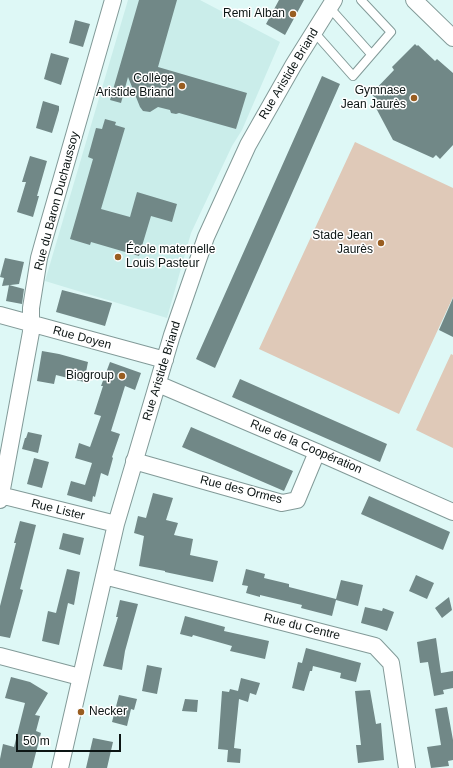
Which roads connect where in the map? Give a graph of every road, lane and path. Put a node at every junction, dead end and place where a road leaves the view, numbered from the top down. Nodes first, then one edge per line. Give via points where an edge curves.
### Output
1 (113, 0) edge
2 (360, 0) edge
3 (414, 0) edge
4 (332, 3) edge
5 (314, 32) junction
6 (453, 38) edge
7 (371, 54) junction
8 (0, 315) edge
9 (32, 323) junction
10 (165, 360) junction
11 (158, 384) junction
12 (317, 452) junction
13 (134, 461) junction
14 (0, 497) edge
15 (453, 512) edge
16 (116, 524) junction
17 (104, 576) junction
18 (0, 656) edge
19 (80, 677) junction
20 (60, 768) edge
21 (407, 768) edge

1 - 9 street, Rue du Baron Duchaussoy via 44,240 31,308
2 - 7 lane via 391,32
3 - 6 street
4 - 5 street, Rue Aristide Briand
4 - 7 lane
5 - 7 lane via 353,76
5 - 10 street, Rue Aristide Briand via 248,145 206,237
8 - 9 street, Rue Doyen
9 - 10 street, Rue Doyen
9 - 14 street, Rue du Baron Duchaussoy
10 - 11 street, Rue Aristide Briand
11 - 12 street, Rue de la Coopération
11 - 13 street, Rue Aristide Briand
12 - 13 street, Rue des Ormes via 297,500 282,503
12 - 15 street, Rue de la Coopération
13 - 16 street, Rue Aristide Briand
14 - 16 street, Rue Lister
16 - 17 street, Rue Aristide Briand
17 - 19 street, Rue Aristide Briand
17 - 21 street, Rue du Centre via 376,646 391,663
18 - 19 street
19 - 20 street, Rue Aristide Briand

